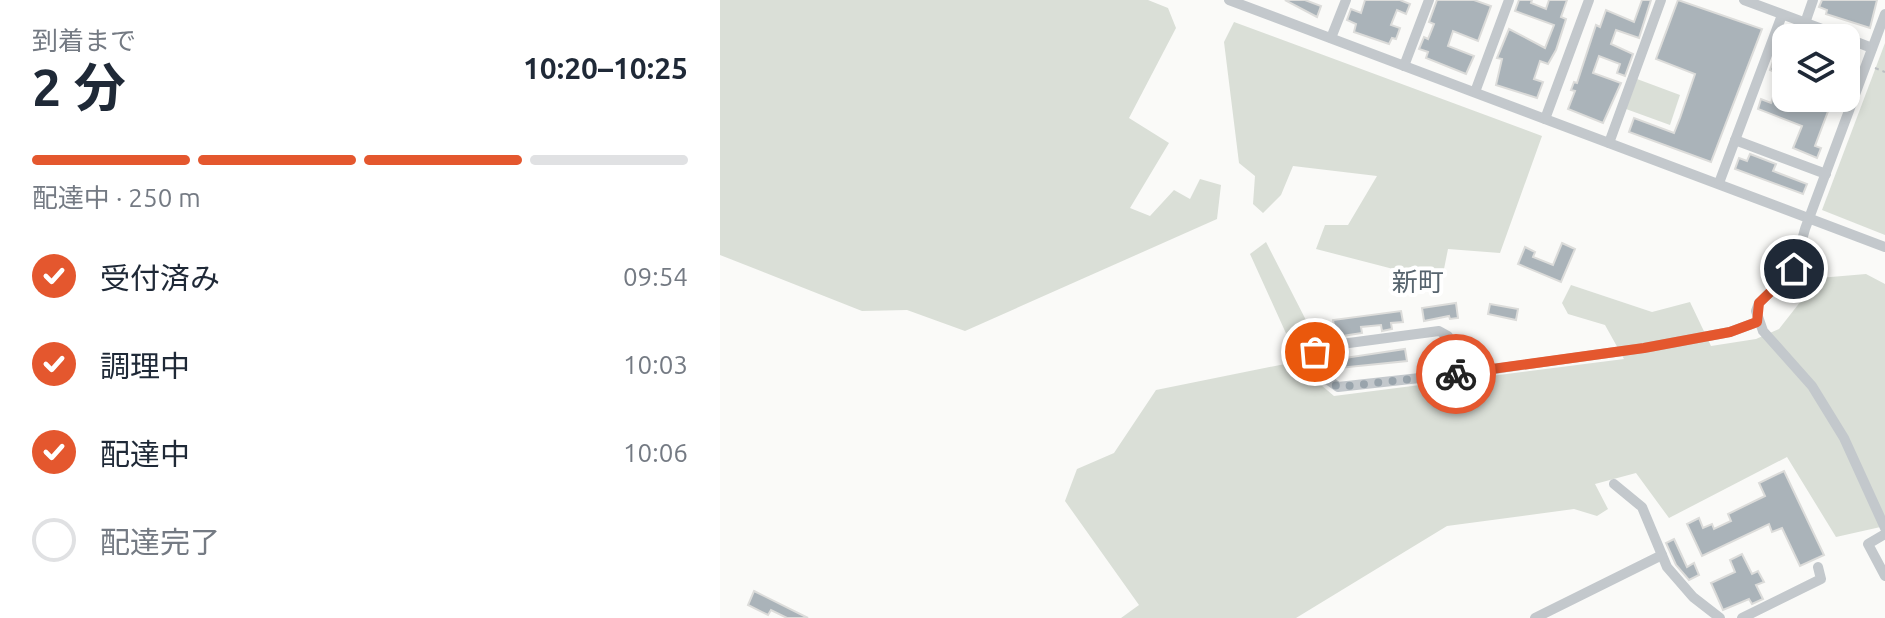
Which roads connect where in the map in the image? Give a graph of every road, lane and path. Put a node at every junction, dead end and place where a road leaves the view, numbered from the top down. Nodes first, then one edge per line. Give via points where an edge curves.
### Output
1 (1229, 0) edge
2 (1346, 0) edge
3 (1429, 0) edge
4 (1509, 0) edge
5 (1589, 0) edge
6 (1661, 0) edge
7 (1744, 0) edge
8 (1813, 0) edge
9 (1885, 14) edge
10 (1782, 15) junction
11 (1805, 23) joint
12 (1331, 38) junction
13 (1860, 45) edge
14 (1875, 52) junction
15 (1404, 66) junction
16 (1885, 72) edge
17 (1475, 92) junction
18 (1545, 119) junction
19 (1735, 140) junction
20 (1609, 143) junction
21 (1826, 174) junction
22 (1719, 183) junction
23 (1810, 217) junction
24 (1885, 247) edge
25 (1757, 322) junction
26 (1465, 373) junction
27 (1614, 484) dead end
28 (1885, 528) edge
29 (1885, 534) edge
30 (1662, 555) junction
31 (1818, 567) dead end
32 (1885, 576) edge
33 (1535, 618) edge
34 (1720, 618) edge
35 (1742, 618) edge

1 - 12 street
2 - 12 street
3 - 15 street
4 - 17 street
5 - 18 street
6 - 20 street
7 - 10 street
8 - 11 street
9 - 14 street
10 - 11 street
10 - 19 street
12 - 15 street
13 - 14 street
14 - 16 path via 1873,67
14 - 21 street
15 - 17 street
17 - 18 street
18 - 20 street
19 - 21 street
19 - 22 street
20 - 22 street
21 - 23 street
22 - 23 street
23 - 24 street
23 - 25 street via 1794,269 1759,303
25 - 26 street via 1644,348
25 - 28 street via 1812,386 1844,438
26 - 26 street via 1338,387 1317,372 1313,359 1319,347 1439,331 1448,336
27 - 30 street via 1642,507
29 - 32 street via 1868,544
30 - 33 street
30 - 34 street via 1693,597
31 - 35 street via 1821,579

